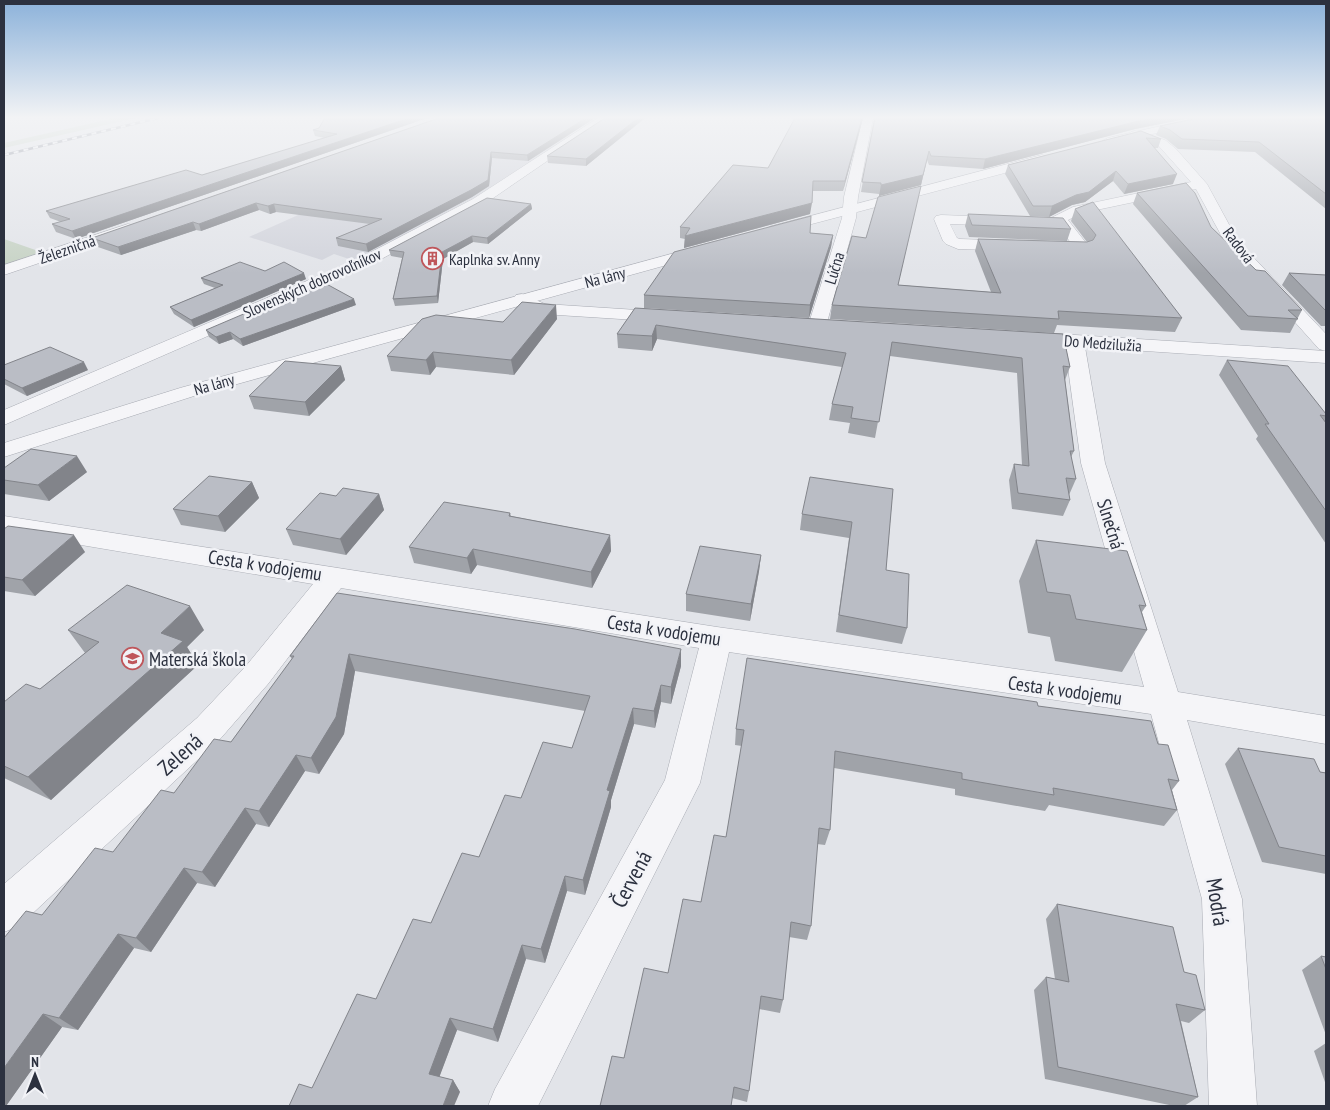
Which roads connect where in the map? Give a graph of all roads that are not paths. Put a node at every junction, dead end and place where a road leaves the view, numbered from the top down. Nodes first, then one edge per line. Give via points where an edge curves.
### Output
1 (524, 170) edge
2 (857, 170) edge
3 (999, 170) edge
4 (1187, 170) edge
5 (1200, 184) junction
6 (851, 209) junction
7 (1050, 223) junction
8 (139, 225) edge
9 (760, 234) edge
10 (722, 245) edge
11 (4, 270) edge
12 (522, 299) junction
13 (689, 318) edge
14 (797, 325) edge
15 (817, 326) junction
16 (837, 327) edge
17 (1015, 337) edge
18 (1074, 341) junction
19 (1326, 345) edge
20 (1326, 357) edge
21 (4, 418) edge
22 (4, 450) edge
23 (4, 524) edge
24 (335, 576) junction
25 (717, 639) junction
26 (1166, 703) junction
27 (1326, 730) edge
28 (4, 911) edge
29 (512, 1106) edge
30 (1233, 1106) edge

1 - 21 street, Slovenských dobrovoľníkov via 478,202 362,263
2 - 6 street, Lúčna
3 - 6 street
4 - 5 street, Radová
5 - 7 street via 1078,210
5 - 19 street, Radová via 1232,243
6 - 9 street
6 - 15 street, Lúčna
7 - 7 street via 1011,222 942,219 951,241 958,244 1082,248 1065,224
8 - 11 street, Železničná
10 - 12 street, Na lány
12 - 13 street via 542,309
12 - 22 street, Na lány via 187,392
14 - 15 street
15 - 16 street
17 - 18 street, Do Medzilužia
18 - 20 street, Do Medzilužia
18 - 26 street, Slnečná via 1093,463
23 - 24 street, Cesta k vodojemu
24 - 25 street, Cesta k vodojemu
24 - 28 street, Zelená via 257,676 209,728
25 - 26 street, Cesta k vodojemu
25 - 29 street, Červená via 682,783
26 - 27 street, Cesta k vodojemu
26 - 30 street, Modrá via 1222,899

